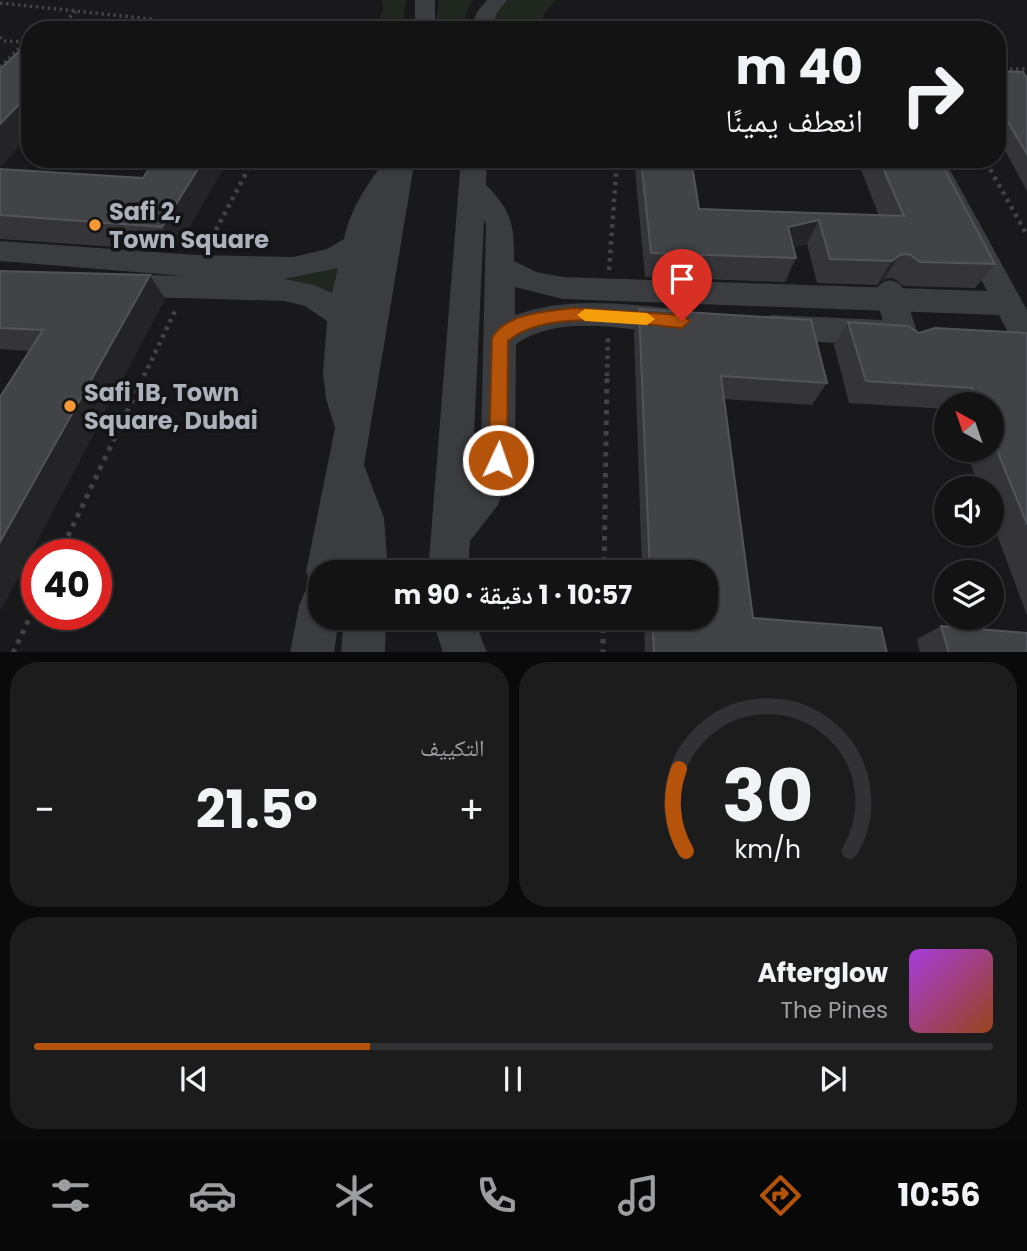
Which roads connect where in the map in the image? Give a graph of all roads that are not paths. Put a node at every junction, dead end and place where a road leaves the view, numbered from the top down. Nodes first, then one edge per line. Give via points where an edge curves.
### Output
1 (425, 0) edge
2 (437, 0) edge
3 (497, 0) edge
4 (426, 21) edge
5 (430, 21) edge
6 (484, 21) edge
7 (395, 168) edge
8 (399, 168) edge
9 (936, 168) edge
10 (473, 173) edge
11 (358, 244) junction
12 (0, 251) edge
13 (0, 266) edge
14 (500, 266) junction
15 (91, 275) junction
16 (192, 276) junction
17 (608, 303) junction
18 (1009, 304) junction
19 (706, 309) junction
20 (345, 320) junction
21 (749, 326) edge
22 (500, 338) junction
23 (1018, 340) edge
24 (352, 428) junction
25 (346, 467) junction
26 (451, 532) junction
27 (329, 560) edge
28 (368, 560) edge
29 (449, 560) edge
30 (316, 630) edge
31 (364, 630) edge
32 (445, 630) edge
33 (457, 630) edge
34 (312, 652) edge
35 (363, 652) edge
36 (443, 652) edge
37 (465, 652) edge

1 - 4 street
2 - 5 street via 437,13
3 - 6 street
7 - 11 street via 366,209
8 - 24 street
9 - 18 street
10 - 14 street via 497,216
10 - 26 street
11 - 16 street via 335,258 307,266
11 - 20 street
12 - 15 street
13 - 15 street
14 - 17 street via 530,282
14 - 22 street
15 - 16 street
16 - 20 street via 300,292 326,303
17 - 19 street
17 - 22 street via 531,320
18 - 19 street
18 - 23 street
19 - 21 street via 905,322
20 - 24 street via 339,381
22 - 26 street via 496,468 477,506
24 - 25 street
25 - 27 street
25 - 28 street via 363,506
26 - 29 street
30 - 34 street
31 - 35 street
32 - 36 street
33 - 37 street

